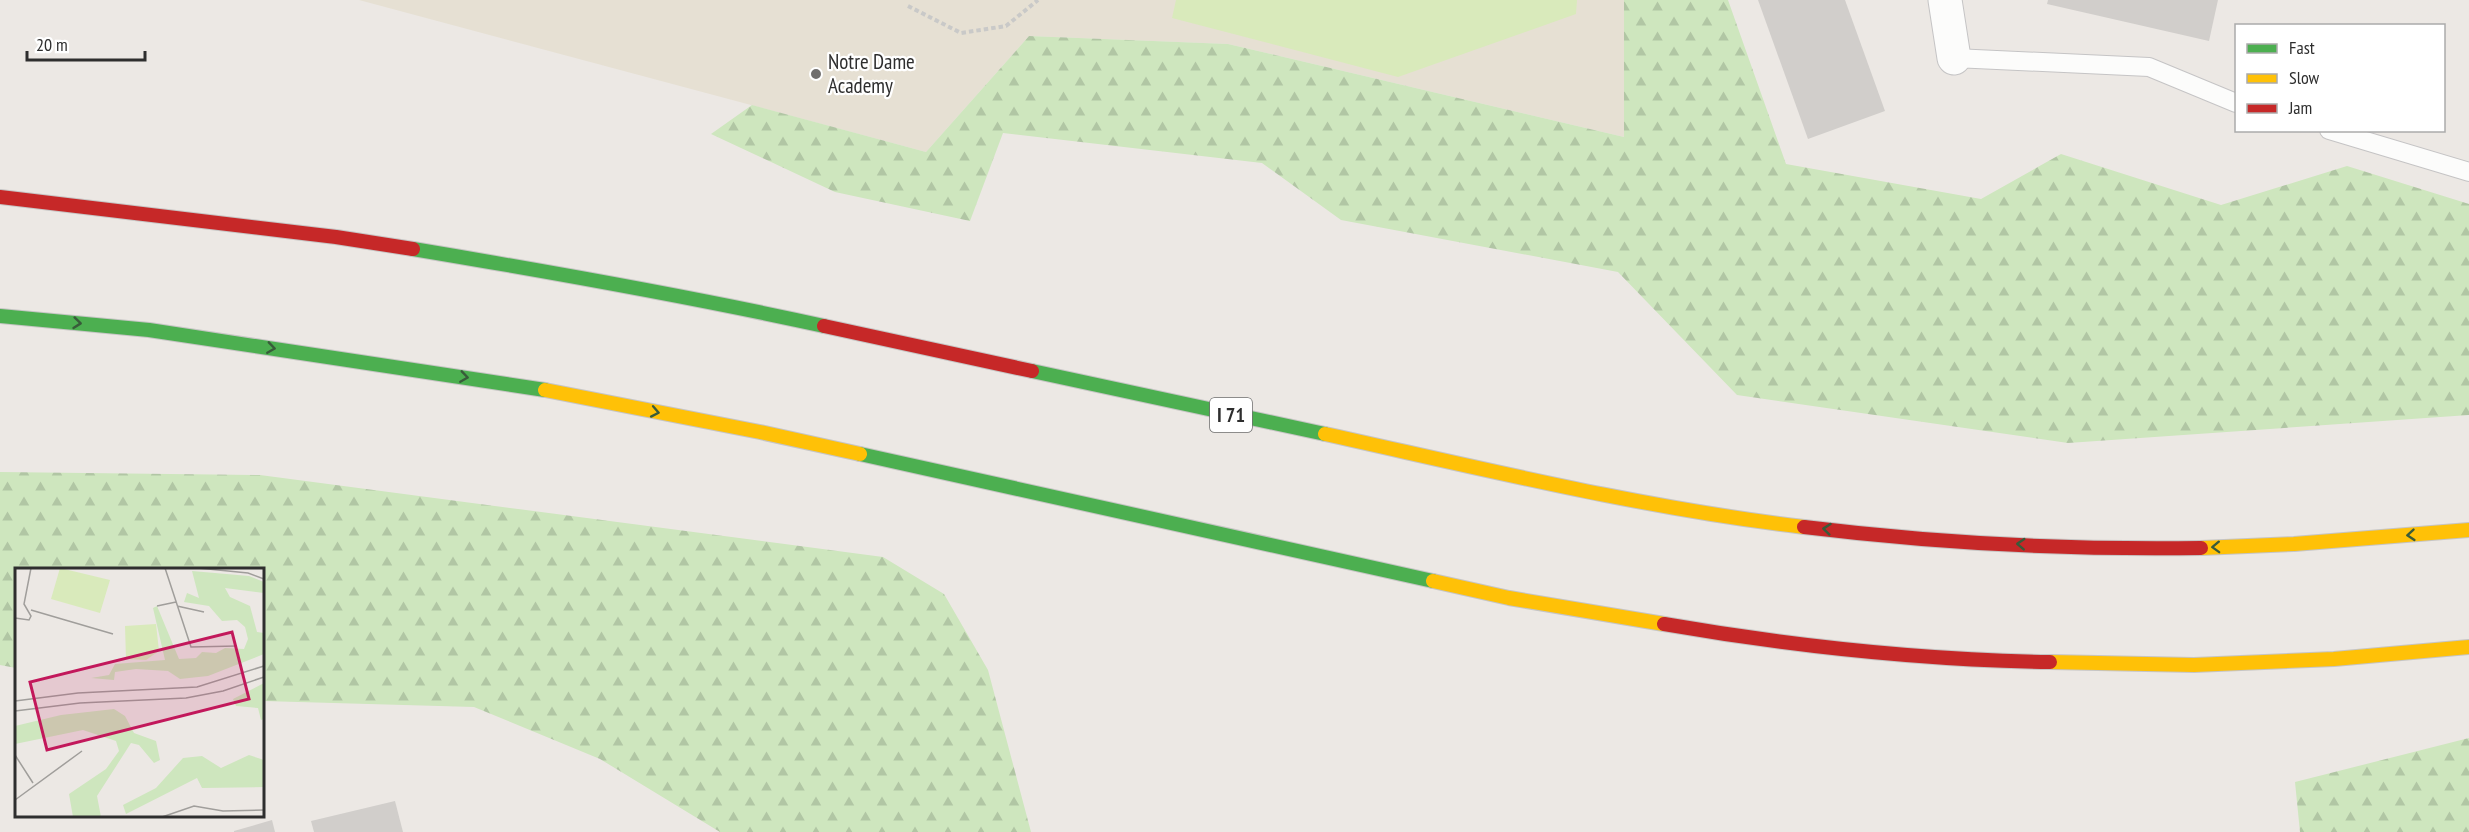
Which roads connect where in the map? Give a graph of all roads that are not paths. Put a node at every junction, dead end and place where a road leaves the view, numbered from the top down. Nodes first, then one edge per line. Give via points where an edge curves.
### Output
1 (1945, 0) edge
2 (1954, 58) joint
3 (2235, 103) edge
4 (2336, 132) edge
5 (2469, 172) edge
6 (0, 197) edge
7 (0, 317) edge
8 (2469, 530) edge
9 (2469, 647) edge

1 - 2 street
2 - 3 lane via 2149,67
4 - 5 lane
8 -> 6 highway, I 71 via 2324,543 2190,548 1910,538 1758,521 1621,499 748,309 533,269 336,237
7 -> 9 highway via 148,330 509,383 760,432 1509,597 1752,639 1982,661 2194,665 2334,659

